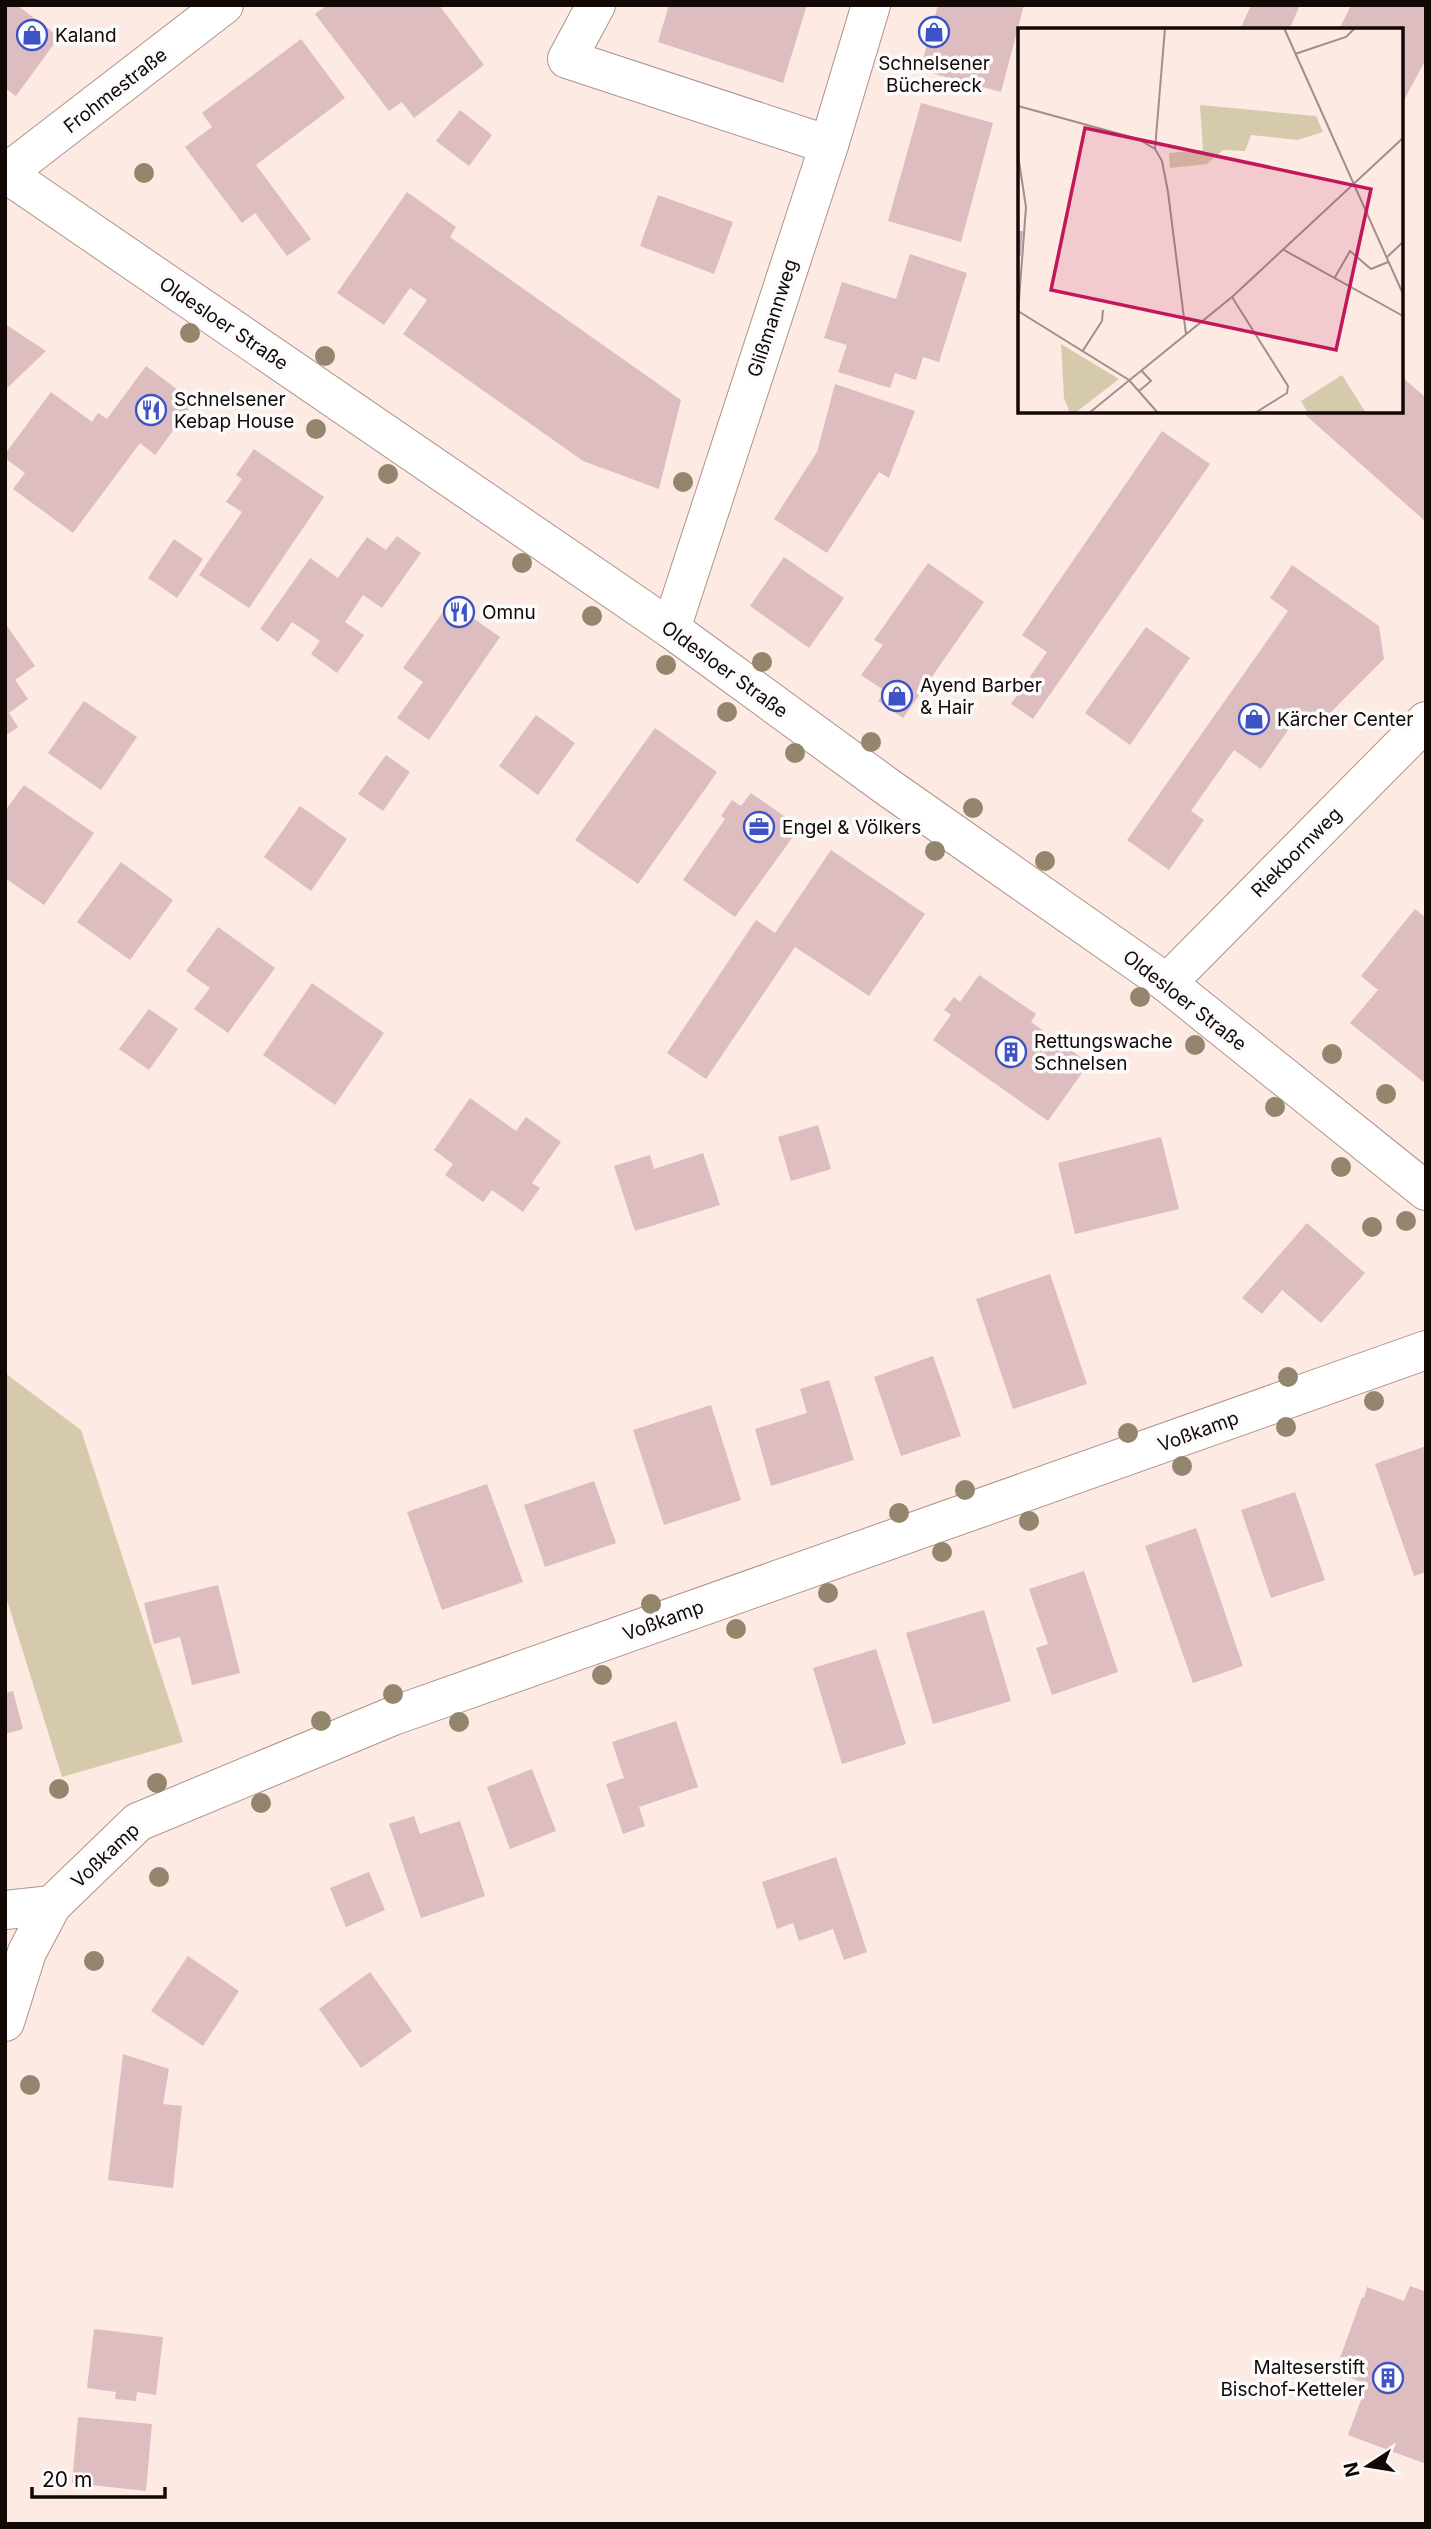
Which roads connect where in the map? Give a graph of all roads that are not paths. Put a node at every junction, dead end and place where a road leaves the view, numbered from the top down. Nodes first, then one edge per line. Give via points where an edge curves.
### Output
1 (224, 5) edge
2 (596, 5) edge
3 (871, 5) edge
4 (829, 145) junction
5 (5, 174) edge
6 (671, 629) junction
7 (1425, 722) edge
8 (1167, 983) junction
9 (1426, 1191) edge
10 (1426, 1350) edge
11 (52, 1905) junction
12 (5, 1910) edge
13 (5, 2022) edge

1 - 5 street, Frohmestraße
2 - 4 street via 567,59
3 - 4 street, Glißmannweg
4 - 6 street, Glißmannweg
5 - 6 street, Oldesloer Straße
6 - 8 street, Oldesloer Straße
7 - 8 street, Riekbornweg
8 - 9 street, Oldesloer Straße
10 - 11 street, Voßkamp via 393,1716 138,1822
11 - 12 street
11 - 13 street, Voßkamp via 27,1952

